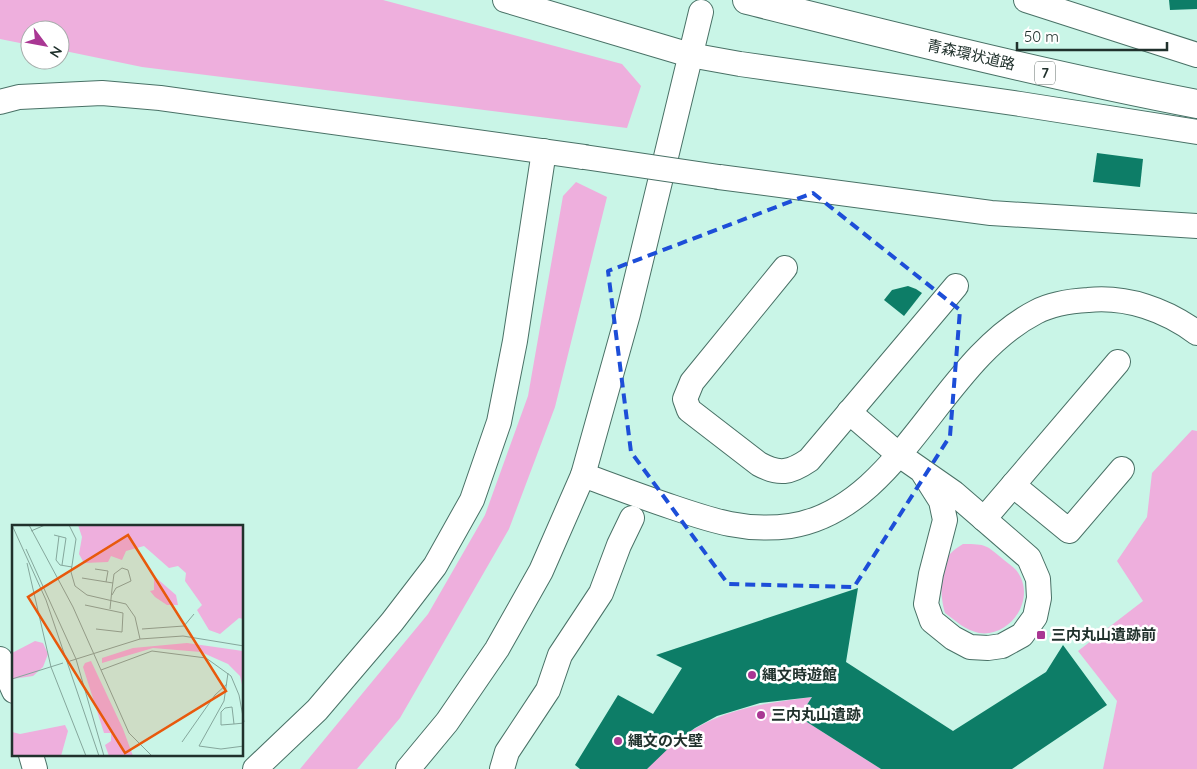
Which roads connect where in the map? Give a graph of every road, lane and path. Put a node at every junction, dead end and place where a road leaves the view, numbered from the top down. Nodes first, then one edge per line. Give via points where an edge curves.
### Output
1 (505, 0) edge
2 (747, 0) edge
3 (1026, 0) edge
4 (701, 12) dead end
5 (690, 55) junction
6 (1197, 55) edge
7 (0, 102) edge
8 (1197, 104) edge
9 (1197, 132) edge
10 (544, 151) junction
11 (1197, 226) edge
12 (785, 268) dead end
13 (956, 286) dead end
14 (1197, 333) edge
15 (1118, 362) dead end
16 (848, 412) junction
17 (898, 454) junction
18 (1122, 469) dead end
19 (922, 471) junction
20 (583, 475) junction
21 (1012, 485) junction
22 (632, 518) dead end
23 (984, 519) junction
24 (0, 659) edge
25 (12, 686) edge
26 (31, 756) edge
27 (35, 769) edge
28 (255, 769) edge
29 (408, 769) edge
30 (502, 769) edge

1 - 5 street
2 - 8 highway, 青森環状道路 / 7 via 980,58
3 - 6 street
4 - 5 street
5 - 9 street
5 - 20 street via 628,314
7 - 10 street via 20,97 111,94 160,98
10 - 11 street, bridge via 991,214
10 - 28 street via 515,341 499,422 472,500 435,566 392,622 317,710
12 - 16 street via 692,382 684,399 688,410 759,464 782,472 797,469 809,460
13 - 16 street
14 - 17 street via 1162,312 1132,302 1072,301 1037,311 1005,332 972,363
15 - 21 street
16 - 17 street
17 - 19 street
17 - 20 street via 858,496 825,516 791,526 758,528 720,523
18 - 21 street via 1069,532
19 - 23 street
19 - 23 street via 941,501 944,520 926,604 932,621 970,647 988,648 1002,646 1022,635 1035,617 1039,598 1038,579 1029,558
20 - 29 street via 541,572 497,649 447,722
21 - 23 street
22 - 30 street via 601,592 560,655 548,690 507,752
24 - 25 street
26 - 27 street

